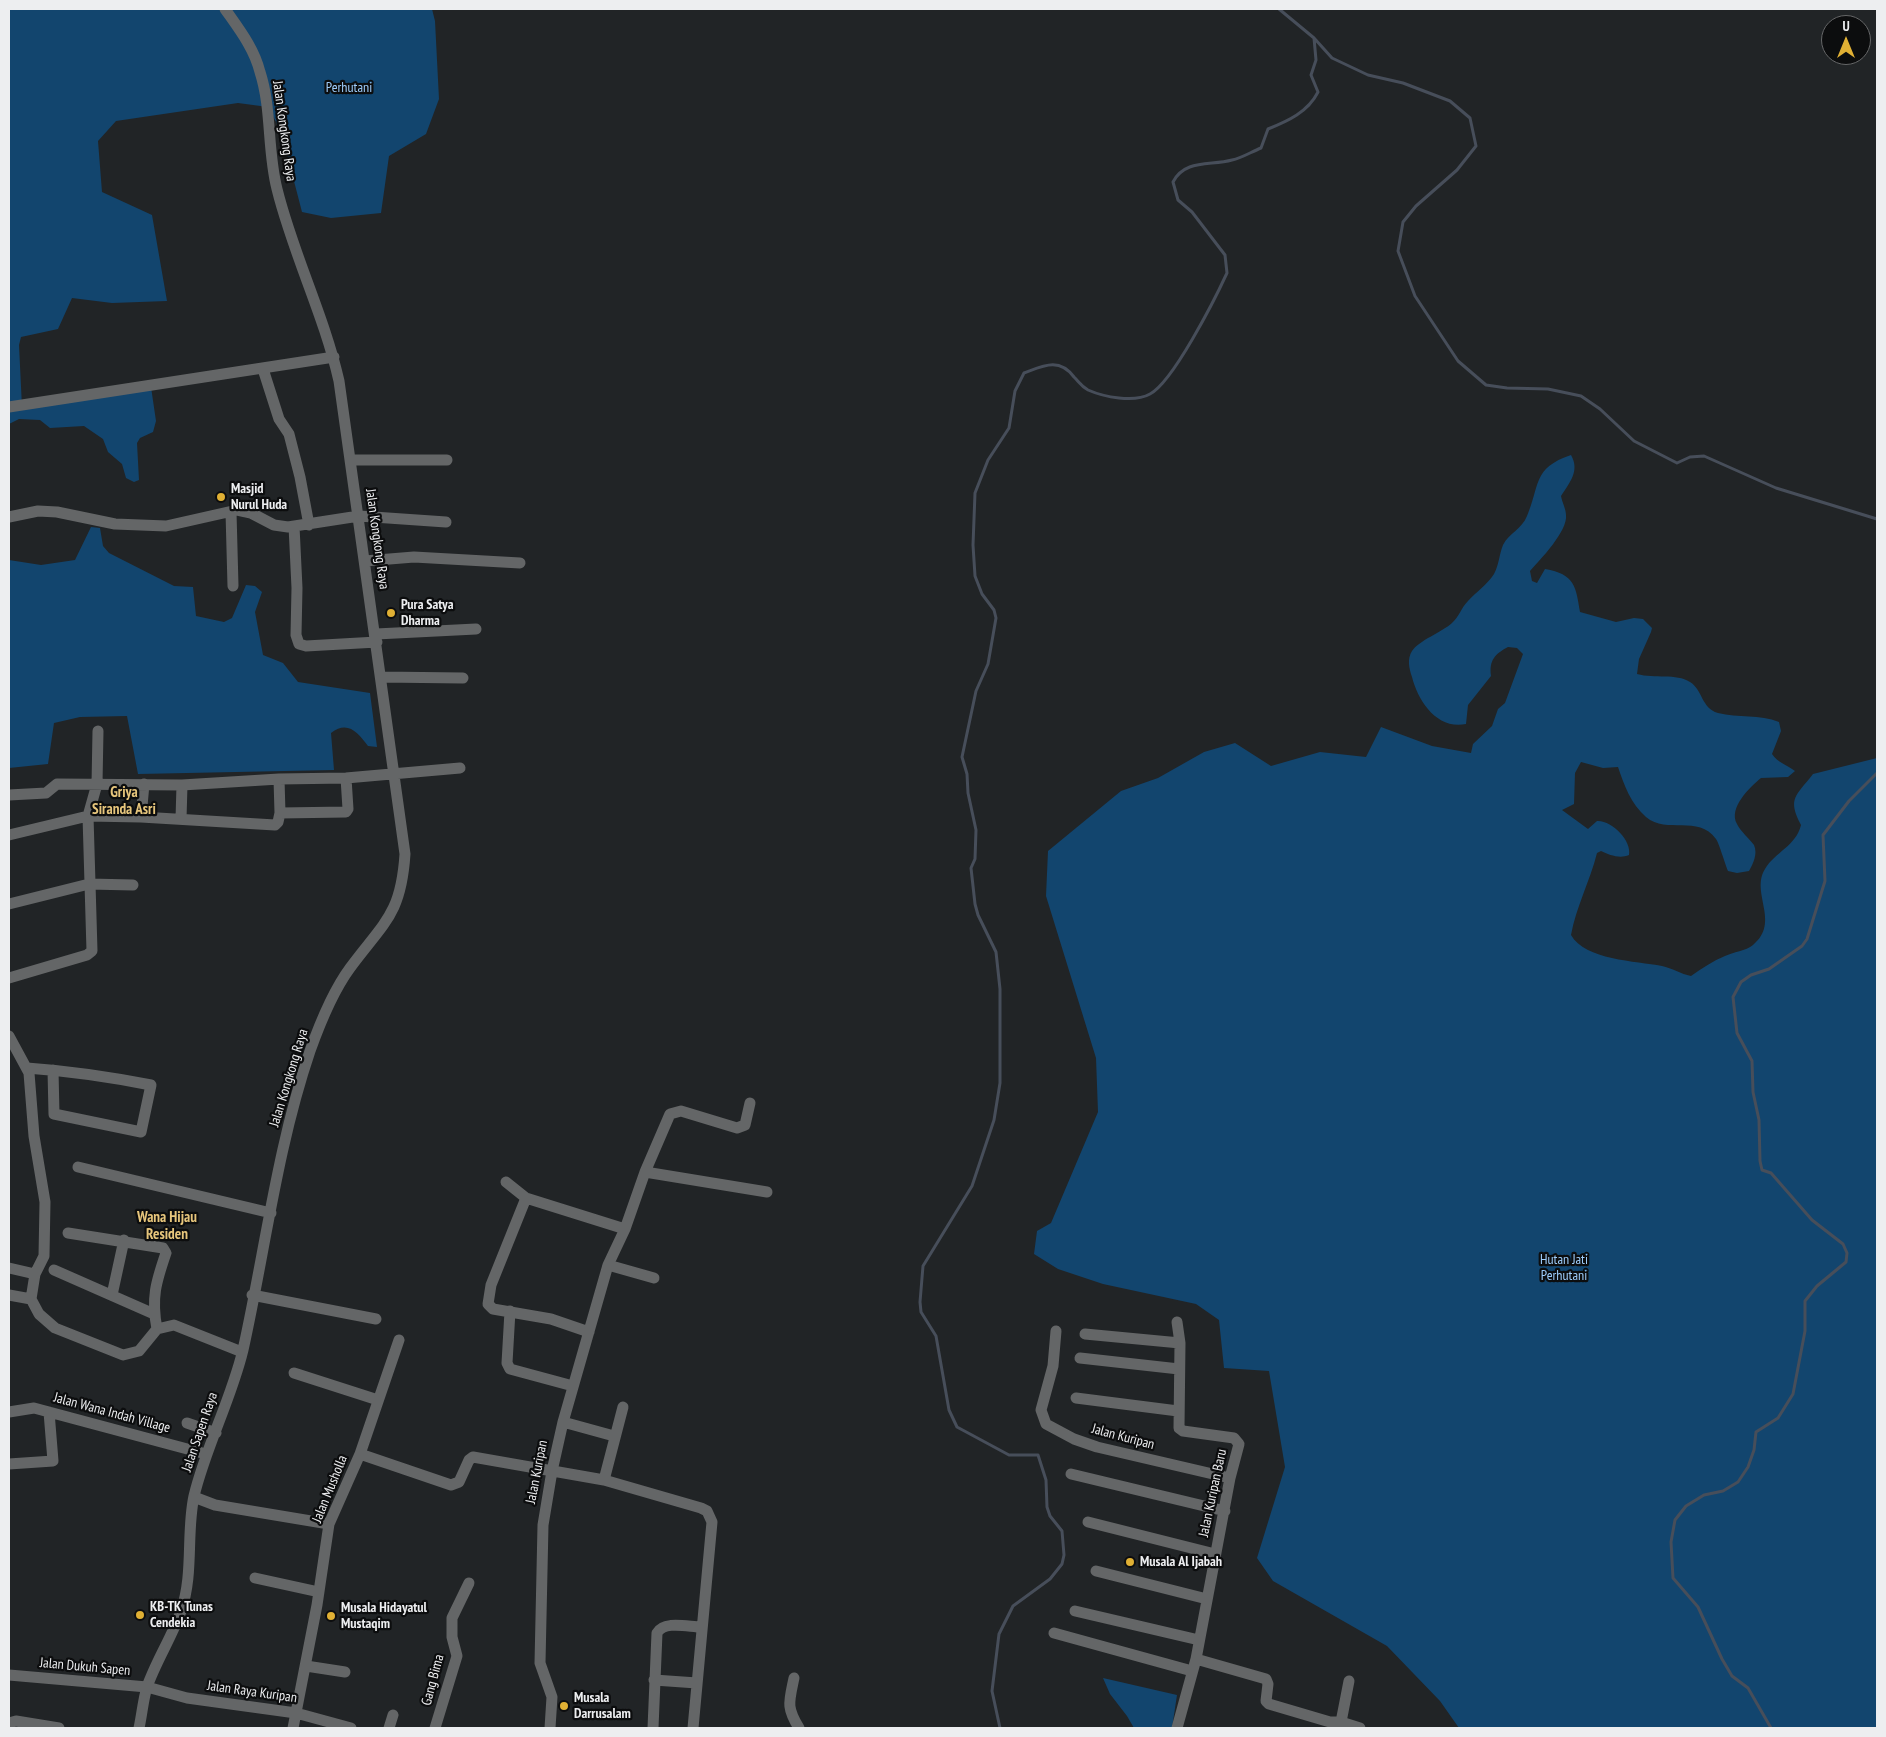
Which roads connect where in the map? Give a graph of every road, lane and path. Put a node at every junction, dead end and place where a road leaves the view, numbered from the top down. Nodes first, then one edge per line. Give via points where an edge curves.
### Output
1 (225, 9) edge
2 (334, 358) junction
3 (263, 369) junction
4 (9, 407) edge
5 (351, 460) junction
6 (447, 460) dead end
7 (231, 512) junction
8 (359, 516) junction
9 (9, 517) edge
10 (446, 522) dead end
11 (308, 525) junction
12 (294, 526) junction
13 (365, 561) junction
14 (520, 563) dead end
15 (233, 586) dead end
16 (476, 629) dead end
17 (376, 638) junction
18 (381, 677) junction
19 (463, 678) dead end
20 (98, 731) dead end
21 (460, 768) dead end
22 (394, 772) junction
23 (346, 778) junction
24 (279, 779) junction
25 (97, 784) junction
26 (144, 784) junction
27 (182, 785) junction
28 (9, 795) edge
29 (280, 813) junction
30 (88, 816) junction
31 (142, 817) junction
32 (181, 819) junction
33 (9, 835) edge
34 (89, 884) junction
35 (134, 885) dead end
36 (9, 904) edge
37 (9, 978) edge
38 (9, 1036) edge
39 (53, 1070) junction
40 (28, 1071) junction
41 (750, 1103) dead end
42 (78, 1167) dead end
43 (645, 1172) junction
44 (506, 1182) dead end
45 (276, 1183) joint
46 (767, 1192) dead end
47 (526, 1198) junction
48 (271, 1213) junction
49 (625, 1229) junction
50 (68, 1233) dead end
51 (124, 1240) junction
52 (608, 1265) junction
53 (9, 1268) edge
54 (54, 1270) dead end
55 (35, 1274) junction
56 (654, 1278) dead end
57 (9, 1294) edge
58 (112, 1296) junction
59 (252, 1296) junction
60 (31, 1300) junction
61 (510, 1311) junction
62 (154, 1314) junction
63 (376, 1319) dead end
64 (1177, 1322) dead end
65 (157, 1329) junction
66 (1056, 1331) dead end
67 (588, 1332) junction
68 (1085, 1334) dead end
69 (398, 1340) dead end
70 (1180, 1343) junction
71 (242, 1352) junction
72 (1080, 1358) dead end
73 (1179, 1369) junction
74 (294, 1373) dead end
75 (573, 1386) junction
76 (1076, 1398) dead end
77 (378, 1400) junction
78 (623, 1407) dead end
79 (1178, 1411) junction
80 (9, 1412) edge
81 (49, 1412) junction
82 (563, 1422) junction
83 (187, 1423) dead end
84 (216, 1433) junction
85 (614, 1436) junction
86 (206, 1454) junction
87 (360, 1454) junction
88 (9, 1464) edge
89 (552, 1471) junction
90 (1071, 1474) dead end
91 (1230, 1478) junction
92 (604, 1480) junction
93 (194, 1497) junction
94 (1224, 1511) junction
95 (1088, 1522) dead end
96 (329, 1524) junction
97 (1215, 1554) junction
98 (1096, 1570) dead end
99 (255, 1578) dead end
100 (469, 1583) dead end
101 (319, 1592) junction
102 (1207, 1599) junction
103 (1075, 1611) dead end
104 (702, 1628) junction
105 (1054, 1633) dead end
106 (1199, 1640) junction
107 (1196, 1659) junction
108 (306, 1666) junction
109 (1192, 1671) junction
110 (345, 1672) dead end
111 (9, 1675) edge
112 (794, 1678) dead end
113 (654, 1680) junction
114 (1349, 1681) dead end
115 (697, 1683) junction
116 (148, 1687) junction
117 (296, 1713) junction
118 (393, 1715) dead end
119 (9, 1723) edge
120 (1340, 1725) edge
121 (59, 1728) edge
122 (139, 1728) edge
123 (294, 1728) edge
124 (352, 1728) edge
125 (389, 1728) edge
126 (435, 1728) edge
127 (550, 1728) edge
128 (654, 1728) edge
129 (693, 1728) edge
130 (799, 1728) edge
131 (1177, 1728) edge
132 (1360, 1728) edge

1 - 2 street, Jalan Kongkong Raya via 253,52 261,72 277,188
2 - 3 street
2 - 5 street, Jalan Kongkong Raya
3 - 4 street
3 - 11 street via 279,419 289,434
5 - 6 street
5 - 8 street, Jalan Kongkong Raya
7 - 9 street via 166,526 114,524 38,511
7 - 12 street via 244,511 274,525
7 - 15 street
8 - 10 street
8 - 11 street
8 - 13 street, Jalan Kongkong Raya
11 - 12 street
12 - 17 street via 296,635 299,644 306,646
13 - 14 street via 414,557
13 - 17 street, Jalan Kongkong Raya
16 - 17 street
17 - 18 street, Jalan Kongkong Raya
18 - 19 street
18 - 22 street, Jalan Kongkong Raya
20 - 25 street
21 - 22 street
22 - 23 street
22 - 45 street, Jalan Kongkong Raya via 405,854 404,878 392,915 349,969 310,1050
23 - 24 street
23 - 29 street via 346,812
24 - 27 street
24 - 29 street
25 - 26 street
25 - 28 street via 57,784 46,793
25 - 30 street
26 - 27 street
26 - 31 street
27 - 32 street
29 - 32 street via 278,822 271,825
30 - 31 street
30 - 33 street
30 - 34 street
31 - 32 street
34 - 35 street
34 - 36 street
34 - 37 street via 92,951 87,956
38 - 40 street
39 - 39 street via 151,1085 141,1132 54,1114
39 - 40 street
40 - 55 street via 45,1202 44,1256
41 - 43 street, Jalan Kuripan via 744,1125 737,1128 681,1111 670,1114
42 - 48 street
43 - 46 street
43 - 49 street, Jalan Kuripan
44 - 47 street
45 - 48 street, Jalan Sapen Raya
47 - 49 street
47 - 61 street via 488,1296 488,1304 493,1309
48 - 59 street, Jalan Sapen Raya
49 - 52 street, Jalan Kuripan
50 - 51 street
51 - 58 street
51 - 62 street via 165,1250 156,1282
52 - 56 street
52 - 67 street, Jalan Kuripan
53 - 55 street
54 - 58 street
55 - 60 street
57 - 60 street
58 - 62 street
59 - 63 street
59 - 71 street, Jalan Sapen Raya
60 - 65 street via 38,1314 55,1328 123,1355 139,1351
61 - 67 street via 551,1319
61 - 75 street via 507,1363 510,1369
62 - 65 street
64 - 70 street, Jalan Kuripan Baru
65 - 71 street via 174,1325
66 - 91 street, Jalan Kuripan via 1053,1366 1041,1410 1046,1424 1096,1447
67 - 75 street, Jalan Kuripan
68 - 70 street
69 - 77 street, Jalan Musholla
70 - 73 street, Jalan Kuripan Baru
71 - 84 street, Jalan Sapen Raya
72 - 73 street
73 - 79 street, Jalan Kuripan Baru
74 - 77 street
75 - 82 street, Jalan Kuripan
76 - 79 street
77 - 87 street, Jalan Musholla
78 - 85 street
79 - 91 street, Jalan Kuripan Baru via 1177,1424 1183,1431 1237,1440 1239,1444
80 - 81 street, Jalan Wana Indah Village via 34,1408
81 - 86 street, Jalan Wana Indah Village
81 - 88 street via 53,1461
82 - 85 street
82 - 89 street, Jalan Kuripan
83 - 84 street
84 - 86 street, Jalan Sapen Raya
85 - 92 street
86 - 93 street, Jalan Sapen Raya
87 - 89 street via 451,1484 459,1482 473,1457
87 - 96 street, Jalan Musholla
89 - 92 street
89 - 127 street, Jalan Kuripan via 543,1525 540,1663 552,1697
90 - 94 street
91 - 94 street, Jalan Kuripan Baru
92 - 104 street via 701,1508 710,1516
93 - 96 street via 215,1505
93 - 116 street, Jalan Sapen Raya via 188,1544 189,1567 181,1610
94 - 97 street, Jalan Kuripan Baru
95 - 97 street
96 - 101 street, Jalan Musholla
97 - 102 street, Jalan Kuripan Baru
98 - 102 street
99 - 101 street
100 - 126 street, Gang Bima via 452,1618 457,1656
101 - 108 street, Jalan Musholla
102 - 106 street, Jalan Kuripan Baru
103 - 106 street
104 - 113 street via 672,1625 660,1628
104 - 115 street
105 - 109 street
106 - 107 street, Jalan Kuripan Baru
107 - 109 street, Jalan Kuripan Baru
107 - 120 street via 1266,1679 1266,1701 1269,1704
108 - 110 street
108 - 117 street, Jalan Musholla
109 - 131 street, Jalan Kuripan Baru
111 - 116 street, Jalan Dukuh Sapen
112 - 130 street via 788,1705
113 - 115 street
113 - 128 street
114 - 120 street
115 - 129 street
116 - 117 street, Jalan Raya Kuripan via 187,1698
116 - 122 street, Jalan Dukuh Sapen
117 - 123 street
117 - 124 street, Jalan Raya Kuripan
118 - 125 street
119 - 121 street via 16,1721
120 - 132 street

